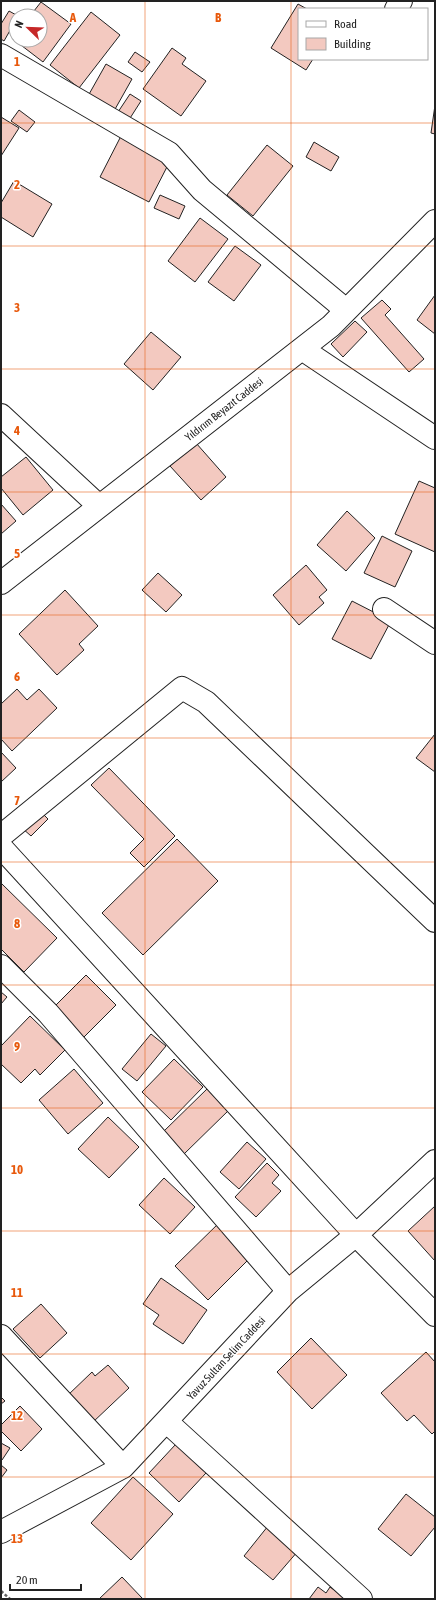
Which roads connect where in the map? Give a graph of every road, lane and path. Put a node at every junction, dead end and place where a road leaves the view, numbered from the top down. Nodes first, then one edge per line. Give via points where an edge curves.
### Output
1 (1, 55) edge
2 (435, 220) edge
3 (346, 310) junction
4 (302, 349) junction
5 (1, 415) edge
6 (435, 438) edge
7 (99, 506) junction
8 (1, 583) edge
9 (384, 609) dead end
10 (435, 643) edge
11 (1, 836) edge
12 (1, 847) edge
13 (431, 909) edge
14 (1, 966) edge
15 (435, 1161) edge
16 (356, 1235) junction
17 (288, 1291) junction
18 (435, 1315) edge
19 (1, 1336) edge
20 (167, 1422) junction
21 (123, 1467) junction
22 (1, 1532) edge
23 (1, 1591) edge
24 (10, 1599) edge
25 (361, 1599) edge

1 - 3 street via 168,153 202,190
2 - 3 street, Yıldırım Beyazıt Caddesi
3 - 4 street, Yıldırım Beyazıt Caddesi via 331,326
4 - 6 street
4 - 7 street, Yıldırım Beyazıt Caddesi
5 - 7 street
7 - 8 street, Yıldırım Beyazıt Caddesi
9 - 10 street
11 - 13 street via 182,688 206,702
12 - 16 street
14 - 17 street via 48,1013
15 - 16 street, Yavuz Sultan Selim Caddesi
16 - 17 street, Yavuz Sultan Selim Caddesi
16 - 18 street
17 - 20 street, Yavuz Sultan Selim Caddesi
19 - 21 street
20 - 21 street, Yavuz Sultan Selim Caddesi
20 - 25 street
21 - 22 street, Yavuz Sultan Selim Caddesi
23 - 24 path

